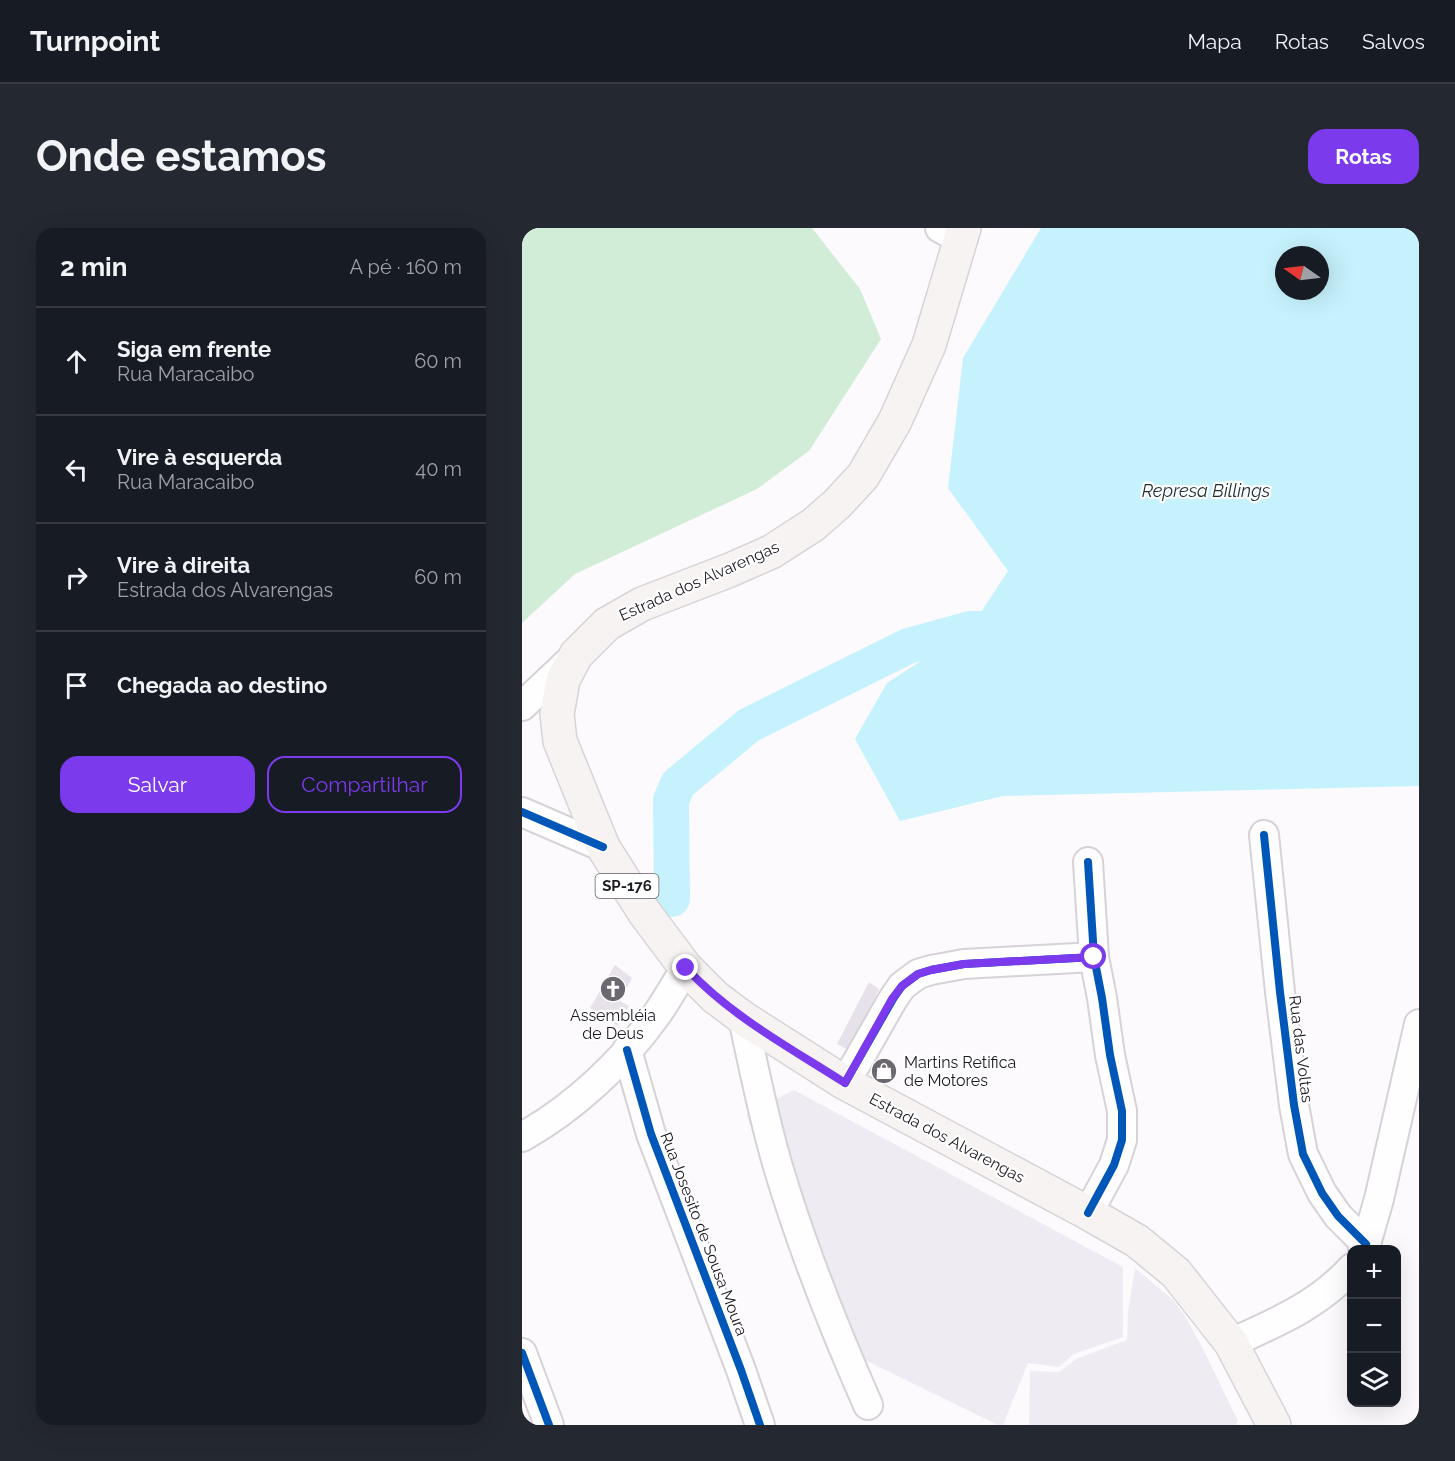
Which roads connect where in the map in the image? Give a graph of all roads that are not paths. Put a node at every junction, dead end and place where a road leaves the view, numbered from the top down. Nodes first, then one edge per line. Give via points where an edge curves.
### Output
1 (955, 232) edge
2 (576, 655) junction
3 (522, 706) edge
4 (522, 812) edge
5 (1264, 835) dead end
6 (603, 847) junction
7 (1088, 862) dead end
8 (1094, 957) junction
9 (686, 968) junction
10 (743, 1018) junction
11 (1419, 1024) edge
12 (627, 1050) junction
13 (845, 1083) junction
14 (522, 1137) edge
15 (1088, 1213) junction
16 (1362, 1245) edge
17 (1365, 1245) edge
18 (1347, 1273) edge
19 (1231, 1343) junction
20 (522, 1353) edge
21 (868, 1406) dead end
22 (549, 1425) edge
23 (760, 1425) edge
24 (1274, 1425) edge

1 - 2 main road, Estrada dos Alvarengas / SP-176 via 928,345 895,421 863,476 813,525 771,552 642,604 608,624
2 - 3 street
2 - 6 main road, Estrada dos Alvarengas / SP-176 via 563,680 557,714 560,741
4 - 6 street
5 - 16 street, Rua das Voltas via 1280,992 1303,1154 1327,1201
6 - 9 main road, Estrada dos Alvarengas / SP-176
7 - 8 street
8 - 13 street via 964,964 918,974 892,999
8 - 15 street via 1122,1111 1122,1140 1114,1165
9 - 10 main road, Estrada dos Alvarengas / SP-176
9 - 12 street via 657,1015
10 - 13 main road, Estrada dos Alvarengas / SP-176
10 - 21 street via 779,1170 818,1286
11 - 17 street
12 - 14 street via 564,1110
12 - 23 street, Rua Josesito de Sousa Moura via 651,1134
13 - 15 main road, Estrada dos Alvarengas / SP-176
15 - 19 main road, Estrada dos Alvarengas / SP-176 via 1137,1241 1176,1274
18 - 19 street via 1325,1294 1298,1311
19 - 24 main road, Estrada dos Alvarengas / SP-176
20 - 22 street

